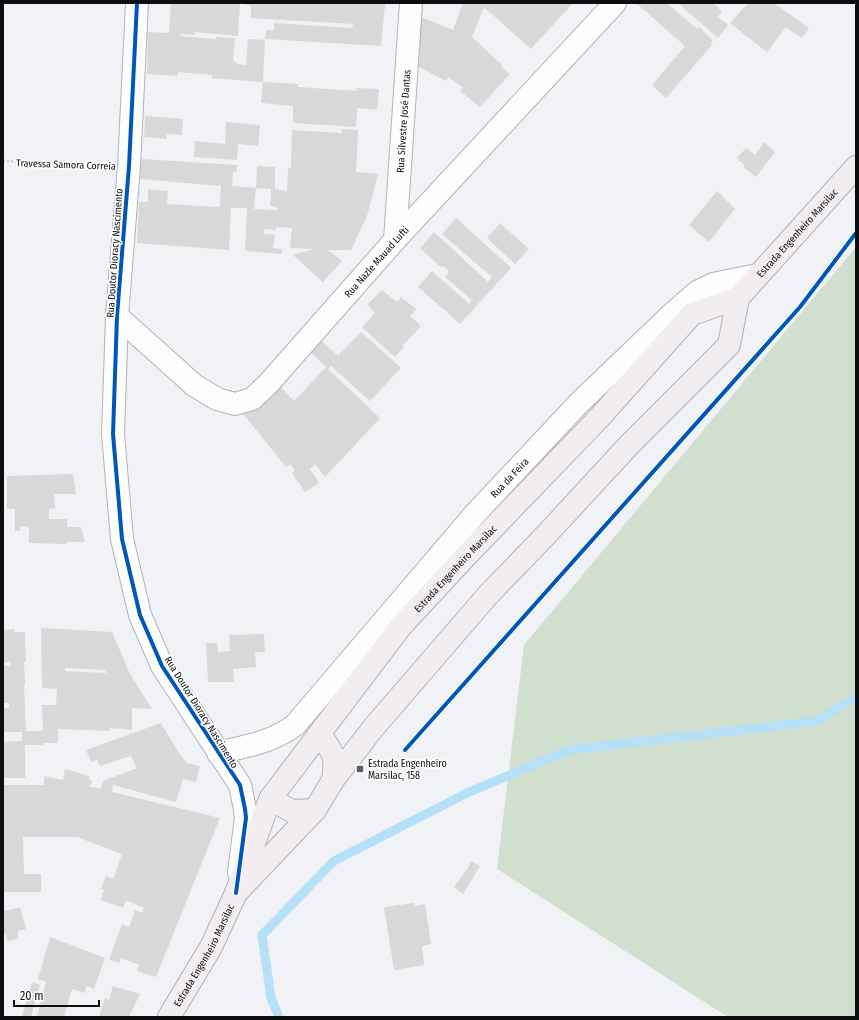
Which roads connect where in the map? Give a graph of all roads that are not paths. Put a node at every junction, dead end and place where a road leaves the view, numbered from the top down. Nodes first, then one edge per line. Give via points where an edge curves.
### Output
1 (137, 3) edge
2 (411, 3) edge
3 (615, 3) edge
4 (856, 167) edge
5 (395, 240) junction
6 (758, 275) junction
7 (738, 298) junction
8 (117, 316) junction
9 (295, 725) junction
10 (320, 734) junction
11 (218, 753) junction
12 (333, 780) junction
13 (240, 786) junction
14 (270, 799) junction
15 (315, 810) junction
16 (236, 893) junction
17 (169, 1017) edge

1 - 8 street, Rua Doutor Dioracy Nascimento via 129,166
2 - 5 street, Rua Silvestre José Dantas
3 - 5 street, Rua Nazle Mauad Lufti
4 - 6 main road, Estrada Engenheiro Marsilac
5 - 8 street, Rua Nazle Mauad Lufti via 269,383 252,399 235,404 217,399 194,385
6 - 7 main road, Estrada Engenheiro Marsilac
6 - 9 street, Rua da Feira via 714,284 697,292 585,398 474,515
7 - 10 main road, Estrada Engenheiro Marsilac via 692,314 599,418 402,626
7 - 12 main road, Estrada Engenheiro Marsilac via 729,345 629,445 488,595 374,727
8 - 11 street, Rua Doutor Dioracy Nascimento via 113,434 122,539 140,615 162,666
9 - 10 street
9 - 11 street, Rua da Feira via 265,742
10 - 12 main road via 332,752 335,768
10 - 14 main road, Estrada Engenheiro Marsilac
11 - 13 street, Rua Doutor Dioracy Nascimento
12 - 15 main road, Estrada Engenheiro Marsilac
13 - 14 street
13 - 16 street via 246,818
14 - 15 main road via 292,811
14 - 16 main road, Estrada Engenheiro Marsilac
15 - 16 main road, Estrada Engenheiro Marsilac
16 - 17 main road, Estrada Engenheiro Marsilac via 211,947

